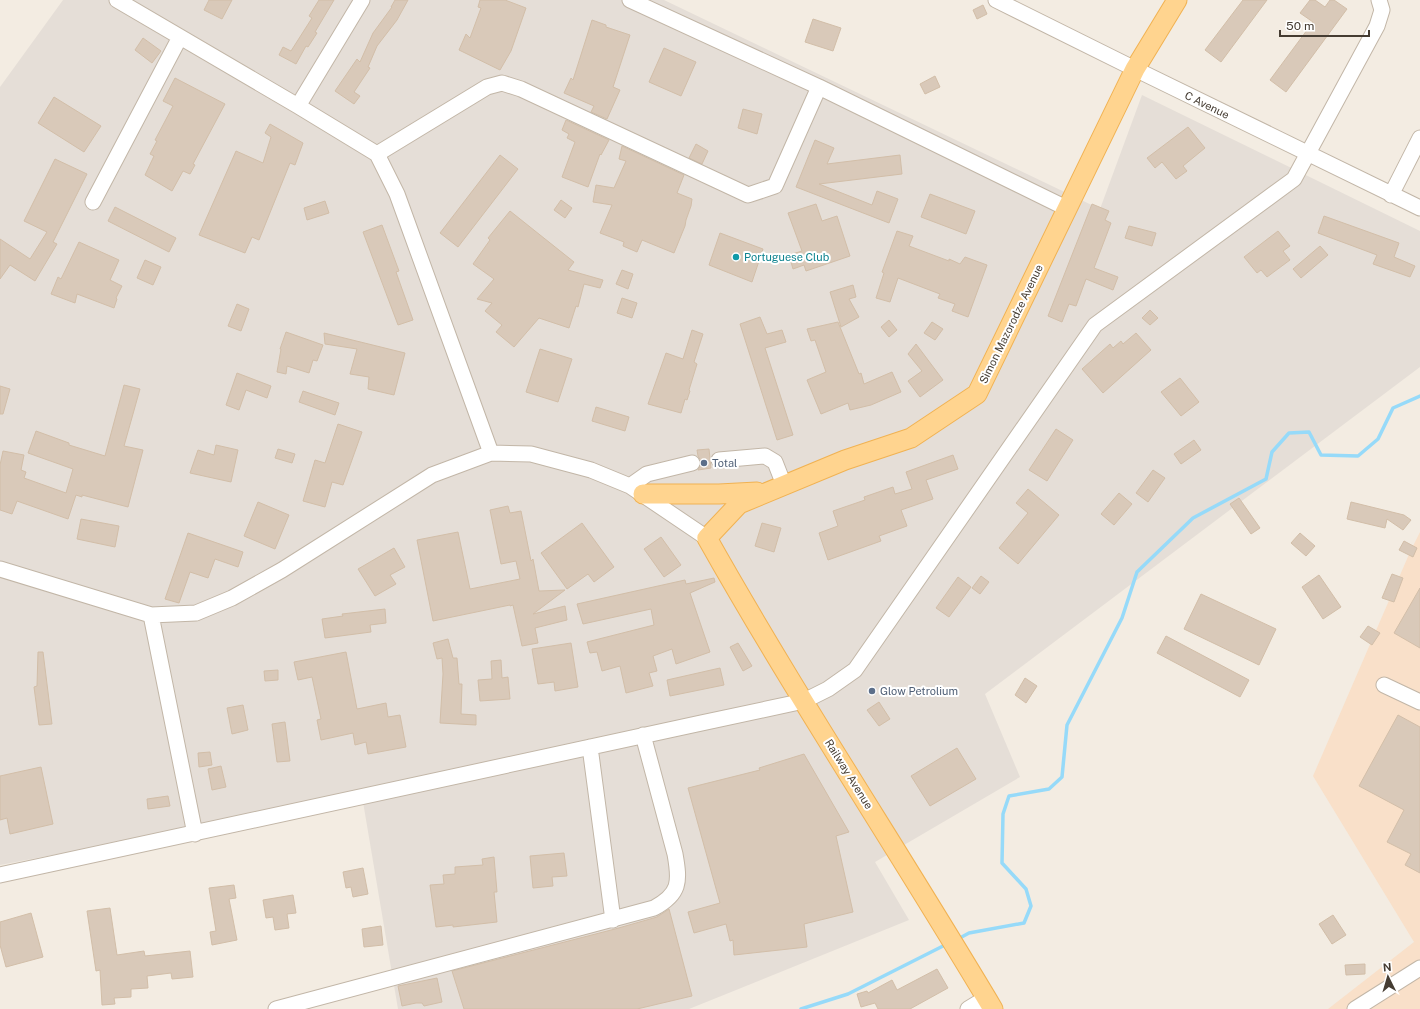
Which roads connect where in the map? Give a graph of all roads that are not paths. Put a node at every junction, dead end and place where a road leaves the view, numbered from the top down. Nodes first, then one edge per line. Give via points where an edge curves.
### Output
1 (117, 0) edge
2 (362, 0) edge
3 (630, 0) edge
4 (996, 0) edge
5 (1177, 0) edge
6 (1379, 0) edge
7 (180, 37) junction
8 (1135, 70) junction
9 (819, 87) junction
10 (298, 106) junction
11 (1420, 138) edge
12 (377, 154) junction
13 (1307, 154) junction
14 (1392, 194) junction
15 (93, 202) dead end
16 (1066, 208) junction
17 (1420, 208) edge
18 (491, 453) junction
19 (719, 460) dead end
20 (692, 463) dead end
21 (776, 488) junction
22 (636, 490) junction
23 (707, 538) junction
24 (0, 569) edge
25 (150, 615) junction
26 (1384, 685) dead end
27 (804, 701) junction
28 (1420, 702) edge
29 (643, 735) junction
30 (590, 747) junction
31 (195, 834) junction
32 (0, 875) edge
33 (613, 920) junction
34 (1420, 968) edge
35 (990, 1003) edge
36 (276, 1009) edge
37 (968, 1009) edge
38 (1355, 1009) edge

1 - 7 street
2 - 10 street
3 - 9 street
4 - 8 street, C Avenue
5 - 8 main road, Simon Mazorodze Avenue
6 - 13 street via 1382,10 1376,26
7 - 10 street
7 - 15 street
8 - 13 street, C Avenue
8 - 16 main road, Simon Mazorodze Avenue
9 - 12 street via 775,186 748,196 521,89 502,83 486,87
9 - 16 street
10 - 12 street
11 - 14 street
12 - 18 street via 397,194
13 - 14 street, C Avenue
13 - 27 street via 1294,178 1095,325 855,670 828,689
14 - 17 street, C Avenue
16 - 21 main road, Simon Mazorodze Avenue via 977,394 911,438 845,460
18 - 22 street via 531,454 591,470
18 - 25 street via 432,475 282,570 232,598 196,613
19 - 21 street via 765,456 774,462
20 - 22 street via 647,474
21 - 22 main road via 719,494
21 - 23 main road, Simon Mazorodze Avenue via 739,504
22 - 23 street
23 - 27 main road, Railway Avenue
24 - 25 street
25 - 31 street
26 - 28 street
27 - 29 street
27 - 35 main road, Railway Avenue
29 - 30 street
29 - 33 street via 675,854 678,871 675,892 667,901 654,908
30 - 31 street
30 - 33 street
31 - 32 street
33 - 36 street
34 - 38 street
35 - 37 street

